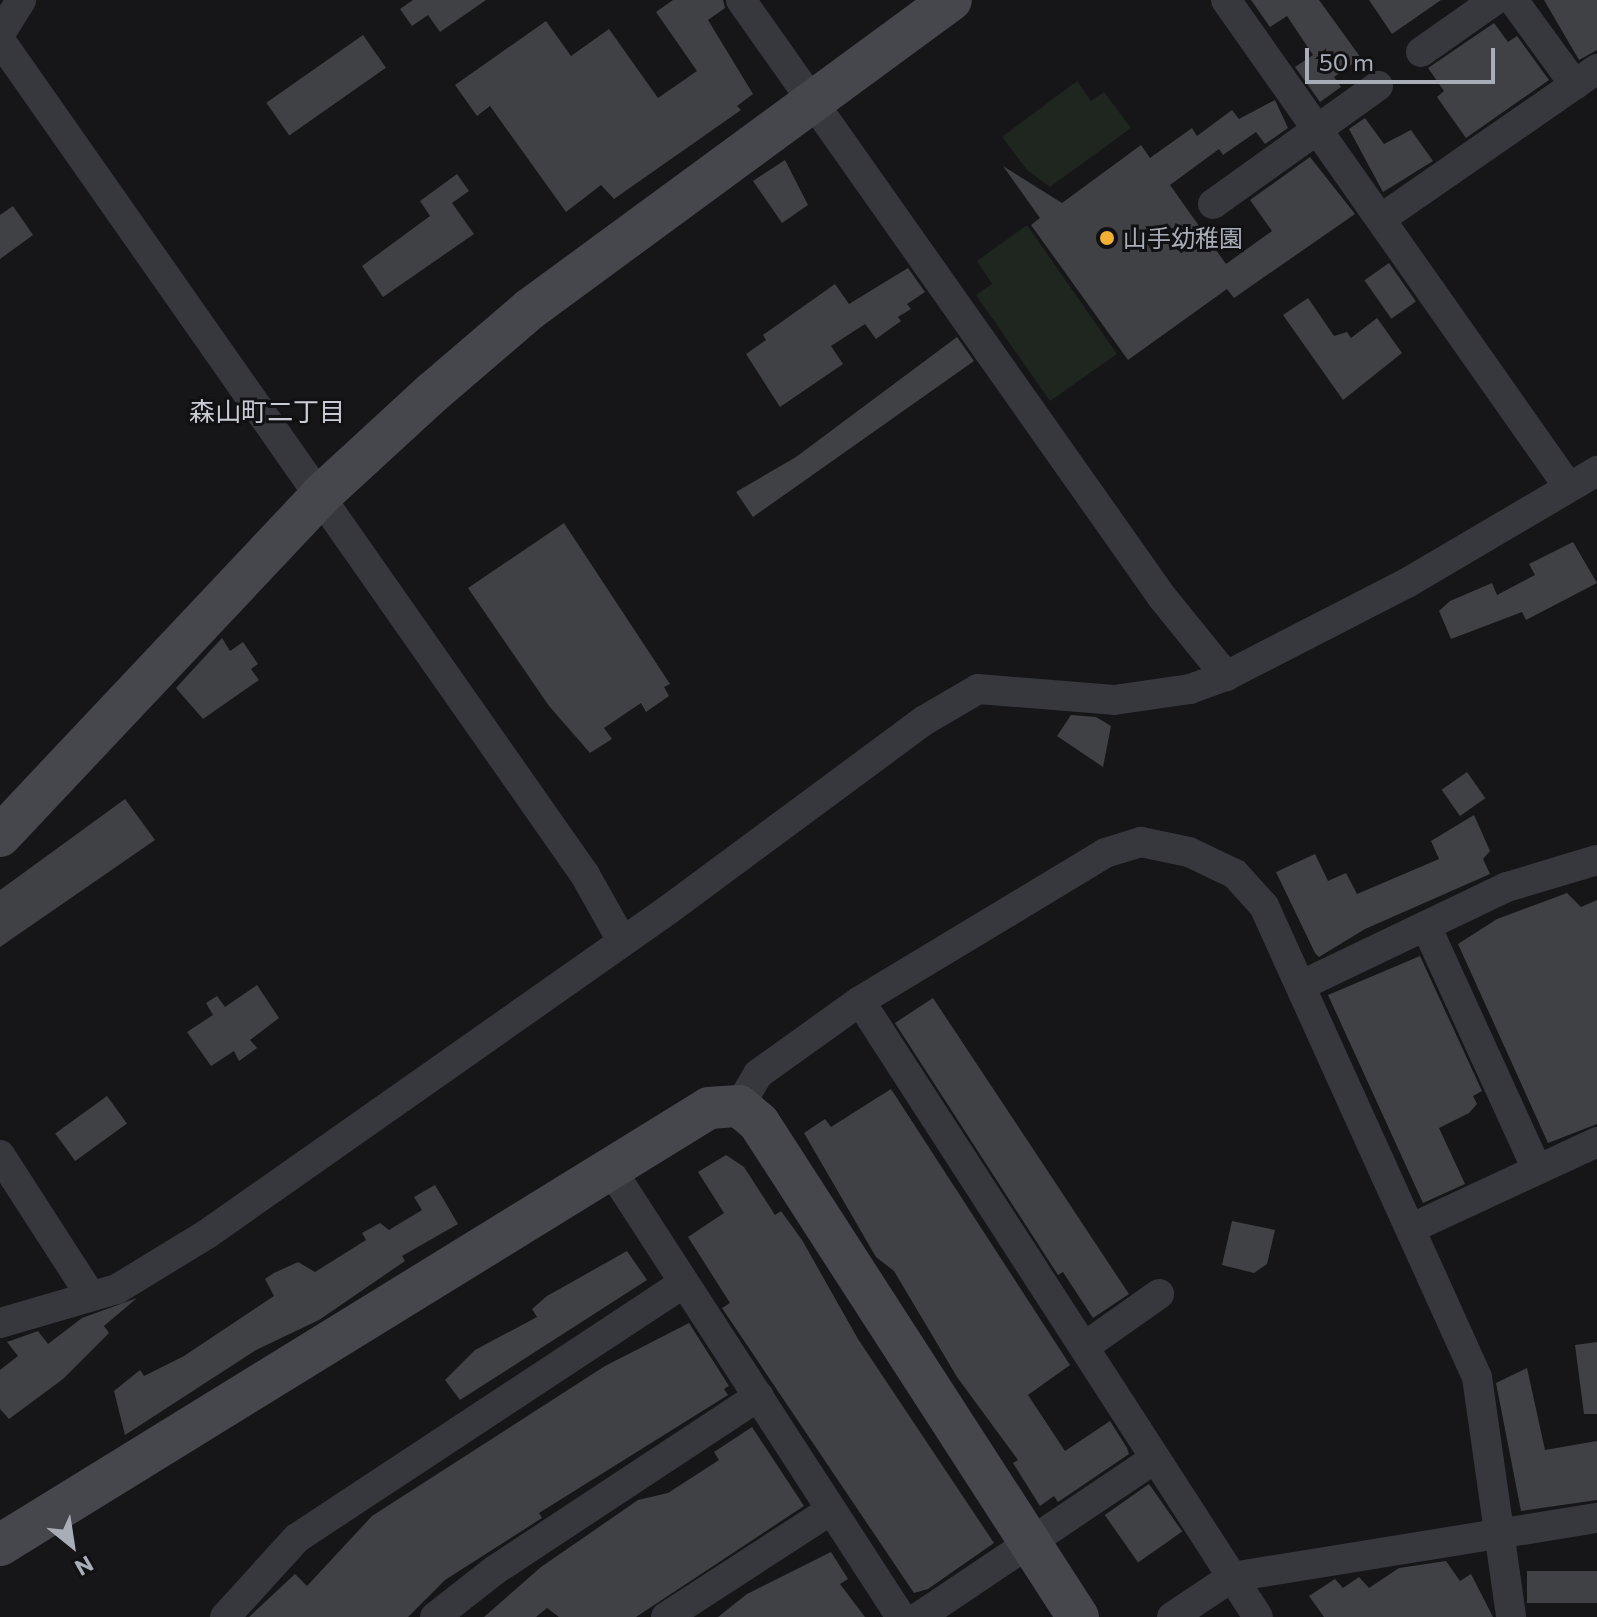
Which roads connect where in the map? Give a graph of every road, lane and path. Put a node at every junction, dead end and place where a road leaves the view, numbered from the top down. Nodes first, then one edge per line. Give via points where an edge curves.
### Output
1 (21, 0) edge
2 (741, 0) edge
3 (951, 0) edge
4 (1226, 0) edge
5 (1495, 0) edge
6 (1513, 0) edge
7 (0, 34) edge
8 (0, 40) edge
9 (1421, 52) dead end
10 (1586, 77) edge
11 (1378, 86) dead end
12 (810, 103) junction
13 (1319, 129) junction
14 (1213, 204) dead end
15 (1382, 218) junction
16 (1597, 471) edge
17 (1568, 486) junction
18 (321, 495) junction
19 (1226, 676) junction
20 (0, 836) edge
21 (1597, 860) edge
22 (1426, 926) junction
23 (621, 939) junction
24 (1302, 985) junction
25 (860, 1001) junction
26 (739, 1106) junction
27 (1597, 1142) edge
28 (0, 1155) edge
29 (1537, 1170) junction
30 (612, 1171) junction
31 (1412, 1228) junction
32 (683, 1283) junction
33 (1159, 1294) dead end
34 (91, 1296) junction
35 (0, 1323) edge
36 (1084, 1347) junction
37 (759, 1396) junction
38 (1153, 1460) junction
39 (831, 1510) junction
40 (1597, 1518) edge
41 (1502, 1534) junction
42 (0, 1545) edge
43 (1031, 1545) junction
44 (1232, 1577) junction
45 (225, 1617) edge
46 (435, 1617) edge
47 (666, 1617) edge
48 (901, 1617) edge
49 (919, 1617) edge
50 (1078, 1617) edge
51 (1172, 1617) edge
52 (1258, 1617) edge
53 (1511, 1617) edge

1 - 7 street
2 - 12 street
3 - 12 street
4 - 13 street
5 - 9 street
6 - 10 street
8 - 18 street
10 - 15 street
11 - 13 street
12 - 18 street via 530,309
12 - 19 street via 1162,597
13 - 14 street
13 - 15 street
15 - 17 street
16 - 17 street
17 - 19 street via 1407,583
18 - 20 street
18 - 23 street via 585,875
19 - 23 street via 1190,689 1114,700 978,689 925,720
21 - 22 street via 1507,887
22 - 24 street
22 - 29 street
23 - 34 street via 207,1234 117,1289
24 - 25 street via 1256,892 1189,852 1141,842 1105,853
24 - 31 street
25 - 26 street via 758,1074
25 - 36 street
26 - 30 street via 709,1108
26 - 43 street via 759,1123
27 - 29 street
28 - 34 street
29 - 31 street
30 - 32 street
30 - 42 street
31 - 41 street via 1477,1377
32 - 37 street
32 - 45 street via 297,1538
33 - 36 street
34 - 35 street
36 - 38 street
37 - 39 street
37 - 46 street via 495,1570
38 - 43 street
38 - 44 street
39 - 47 street
39 - 48 street
40 - 41 street
41 - 44 street
41 - 53 street
43 - 49 street
43 - 50 street
44 - 51 street
44 - 52 street

